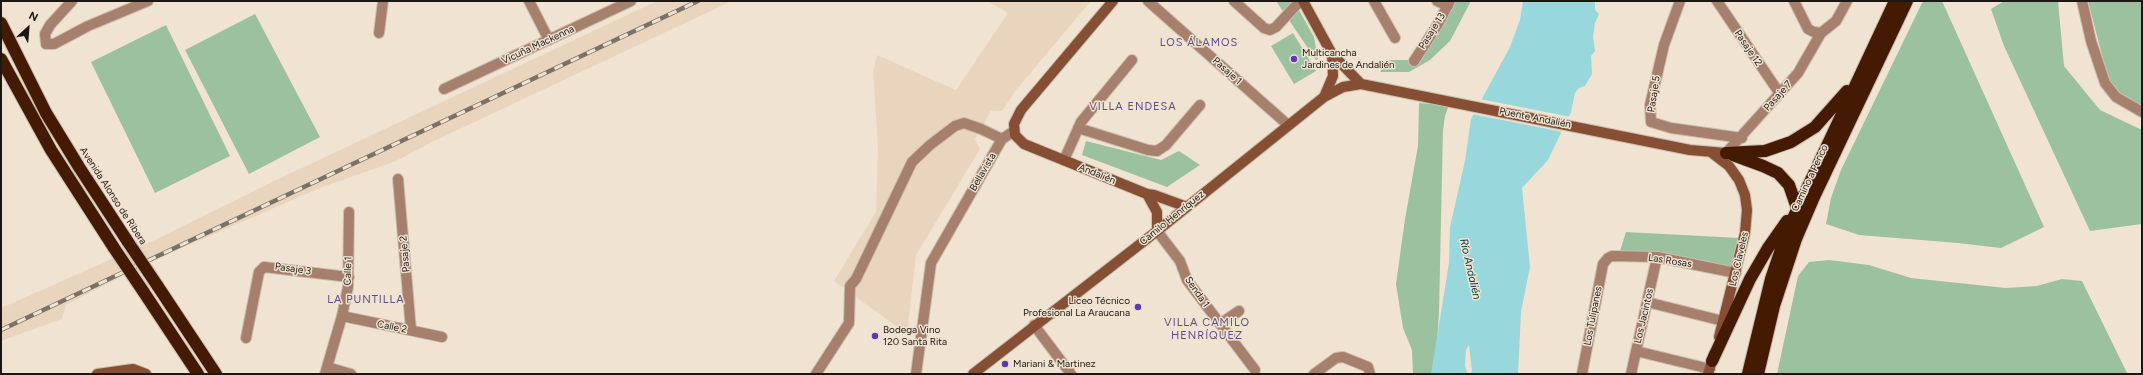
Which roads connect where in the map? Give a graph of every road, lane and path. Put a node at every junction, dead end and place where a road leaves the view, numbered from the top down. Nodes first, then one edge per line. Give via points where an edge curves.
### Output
1 (72, 1) edge
2 (148, 1) edge
3 (380, 1) edge
4 (529, 1) edge
5 (631, 1) edge
6 (1113, 1) edge
7 (1148, 1) edge
8 (1234, 1) edge
9 (1300, 1) edge
10 (1303, 1) edge
11 (1374, 1) edge
12 (1437, 1) edge
13 (1680, 1) edge
14 (1717, 1) edge
15 (1794, 1) edge
16 (1847, 1) edge
17 (1895, 1) edge
18 (1907, 1) edge
19 (2082, 1) edge
20 (1449, 3) edge
21 (1, 23) edge
22 (379, 33) dead end
23 (1821, 33) junction
24 (1395, 38) dead end
25 (548, 40) junction
26 (1332, 54) junction
27 (1, 59) edge
28 (1132, 60) dead end
29 (1414, 61) dead end
30 (1858, 78) junction
31 (1361, 84) junction
32 (1380, 87) joint
33 (444, 89) dead end
34 (1780, 94) junction
35 (1324, 96) junction
36 (1200, 106) dead end
37 (2142, 112) edge
38 (1288, 125) junction
39 (1078, 128) junction
40 (1014, 132) junction
41 (1742, 138) junction
42 (1002, 139) junction
43 (1712, 153) junction
44 (1726, 153) junction
45 (1064, 160) junction
46 (398, 178) dead end
47 (1146, 194) junction
48 (1187, 207) junction
49 (1797, 208) junction
50 (349, 212) dead end
51 (1156, 231) junction
52 (1657, 257) junction
53 (1606, 260) joint
54 (1736, 273) junction
55 (349, 277) junction
56 (1647, 302) junction
57 (1239, 311) dead end
58 (342, 316) junction
59 (1723, 321) junction
60 (1220, 324) junction
61 (1034, 325) junction
62 (411, 330) junction
63 (442, 336) dead end
64 (246, 338) dead end
65 (1636, 351) junction
66 (1710, 368) edge
67 (1255, 370) dead end
68 (326, 371) edge
69 (1370, 371) edge
70 (142, 372) edge
71 (97, 374) edge
72 (198, 374) edge
73 (216, 374) edge
74 (351, 374) edge
75 (816, 374) edge
76 (916, 374) edge
77 (973, 374) edge
78 (1071, 374) edge
79 (1314, 374) edge
80 (1582, 374) edge
81 (1631, 374) edge
82 (1748, 374) edge
83 (1758, 374) edge

1 - 2 street via 50,25 45,34 46,44 54,44 88,26
3 - 22 street
4 - 25 street
5 - 25 street, Vicuña Mackenna
6 - 40 main road via 1021,110 1015,119
7 - 38 street, Pasaje 1
8 - 9 street via 1264,28 1270,30 1276,27
10 - 26 main road
11 - 24 street
12 - 20 street
13 - 41 street, Pasaje 5 via 1664,45 1650,105 1650,122 1671,128
14 - 34 street, Pasaje 12
15 - 23 street via 1808,29
16 - 23 street via 1836,21
17 - 30 highway, Camino a Penco
18 - 83 highway, Camino a Penco via 1796,239 1774,306
19 - 37 street via 2104,83 2116,97
20 - 29 street, Pasaje 13
21 - 73 highway, Avenida Alonso de Ribera, bridge via 46,112 79,167
23 - 34 street, Pasaje 7 via 1805,64
25 - 33 street, Vicuña Mackenna
26 - 31 main road
26 - 35 main road via 1333,76
27 - 72 highway, bridge via 51,150
28 - 39 street
30 - 44 highway via 1825,118 1791,142 1765,151
30 - 49 highway, Camino a Penco
31 - 32 main road, Camilo Henríquez
31 - 35 main road, Camilo Henríquez via 1344,87
32 - 43 main road, Puente Andalién
34 - 41 street, Pasaje 7
35 - 38 main road, Camilo Henríquez
36 - 39 street via 1166,145 1157,151
38 - 48 main road, Camilo Henríquez
39 - 45 street
40 - 42 street, Bellavista
40 - 45 main road, Andalién via 1021,143
41 - 44 street, Pasaje 7
42 - 75 street via 964,123 955,126 912,162 856,279 850,286 849,323
42 - 76 street, Bellavista via 931,263
43 - 44 main road
43 - 54 main road, Los Claveles via 1734,173 1743,188 1747,202 1745,233
44 - 49 highway via 1778,173 1789,185
45 - 47 main road, Andalién
46 - 62 street, Pasaje 2
47 - 48 main road, Andalién
47 - 51 main road via 1157,212
48 - 51 main road, Camilo Henríquez
49 - 66 highway via 1759,263
49 - 82 highway, Camino a Penco via 1771,279
50 - 55 street, Calle 1
51 - 60 street, Senda 1 via 1180,261 1187,280
51 - 61 main road, Camilo Henríquez
52 - 53 street, Las Rosas via 1612,256
52 - 54 street, Las Rosas
52 - 56 street, Los Jacintos
53 - 80 street, Los Tulipanes via 1603,264
54 - 59 main road, Los Claveles
55 - 58 street, Calle 1
55 - 64 street, Pasaje 3 via 264,267 259,272
56 - 59 street
56 - 65 street, Los Jacintos
57 - 60 street
58 - 62 street, Calle 2
58 - 68 street, Calle 1
59 - 66 main road, Los Claveles
60 - 67 street, Senda 1
61 - 77 main road, Camilo Henríquez
61 - 78 street
62 - 63 street, Calle 2
65 - 66 street
65 - 81 street, Los Jacintos
68 - 74 street
69 - 79 street via 1340,357
70 - 71 main road via 127,369

